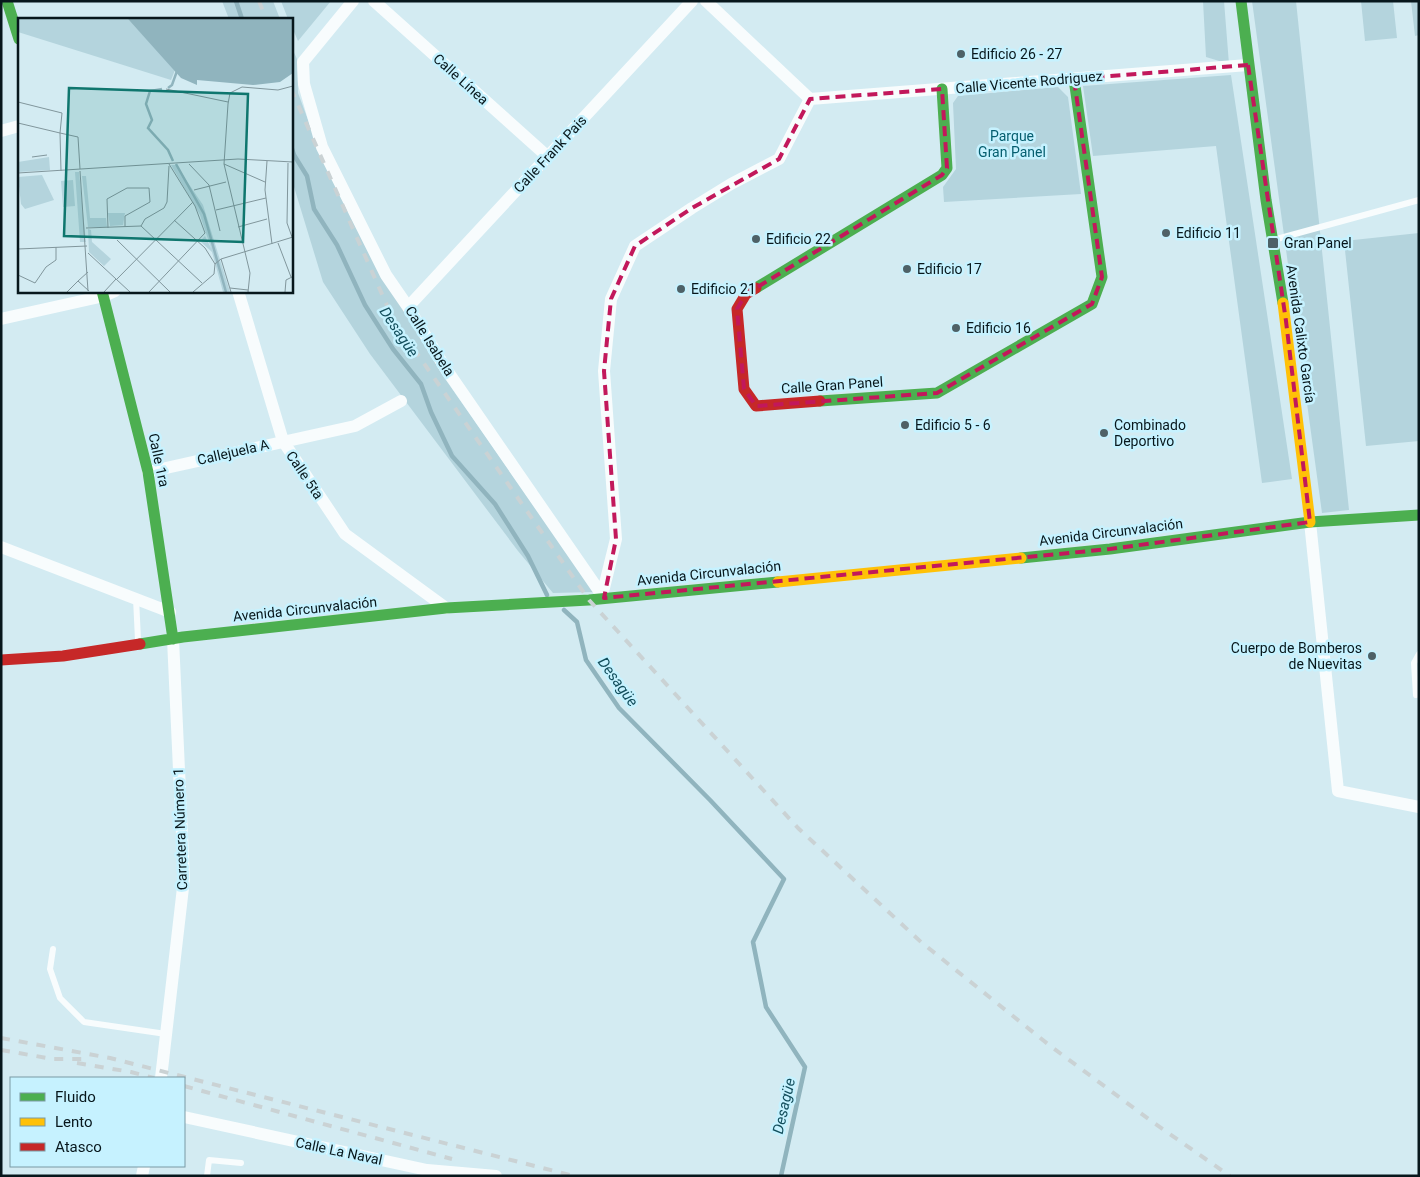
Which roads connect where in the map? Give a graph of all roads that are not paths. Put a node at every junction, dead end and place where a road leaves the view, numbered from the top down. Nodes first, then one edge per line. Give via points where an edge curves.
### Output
1 (7, 1) edge
2 (353, 1) edge
3 (374, 1) edge
4 (692, 1) edge
5 (706, 1) edge
6 (1241, 1) edge
7 (18, 36) edge
8 (1248, 65) junction
9 (1074, 78) junction
10 (942, 89) junction
11 (810, 99) junction
12 (18, 126) edge
13 (1, 131) edge
14 (548, 157) junction
15 (1419, 200) edge
16 (1272, 240) junction
17 (238, 292) edge
18 (107, 293) edge
19 (408, 307) junction
20 (1, 319) edge
21 (401, 401) dead end
22 (283, 441) junction
23 (148, 472) junction
24 (1419, 515) edge
25 (1310, 522) junction
26 (1, 547) edge
27 (603, 597) junction
28 (136, 598) junction
29 (446, 608) junction
30 (170, 612) junction
31 (173, 639) junction
32 (138, 644) junction
33 (1419, 654) edge
34 (1, 660) edge
35 (1416, 695) dead end
36 (1419, 807) edge
37 (53, 949) dead end
38 (166, 1034) junction
39 (161, 1077) edge
40 (185, 1118) edge
41 (241, 1163) dead end
42 (427, 1173) edge
43 (207, 1176) edge
44 (496, 1176) edge

1 - 7 main road
2 - 19 street, Calle Isabela via 303,62 304,84 322,147 386,275
3 - 14 street, Calle Línea
4 - 14 street, Calle Frank Pais
5 - 11 street
6 - 8 main road, Avenida Calixto García
8 - 9 street, Calle Vicente Rodriguez
8 - 16 main road, Avenida Calixto García
9 - 10 street, Calle Vicente Rodriguez
9 - 10 main road, Calle Gran Panel via 1102,277 1092,304 937,393 756,406 744,389 737,309 746,294 942,175 947,168
10 - 11 street, Calle Vicente Rodriguez
11 - 27 street via 779,159 731,184 636,246 611,299 604,371 616,539
12 - 13 street
14 - 19 street, Calle Frank Pais
15 - 16 lane
16 - 25 main road, Avenida Calixto García via 1286,321
17 - 22 street, Calle 5ta
18 - 20 street
18 - 23 main road, Calle 1ra
19 - 27 street, Calle Isabela via 446,369
21 - 22 street, Callejuela A via 355,426
22 - 23 street, Callejuela A
22 - 29 street, Calle 5ta via 345,534
23 - 30 main road, Calle 1ra
24 - 25 main road, Avenida Circunvalación
25 - 27 main road, Avenida Circunvalación via 1110,549
25 - 36 street via 1338,791
26 - 28 street
27 - 29 main road, Avenida Circunvalación
28 - 30 street
28 - 32 lane
29 - 31 main road, Avenida Circunvalación
30 - 31 main road, Calle 1ra
31 - 32 main road, Avenida Circunvalación
31 - 38 street, Carretera Número 1 via 184,879
32 - 34 main road, Avenida Circunvalación via 63,656
33 - 35 lane via 1414,663
37 - 38 lane via 50,969 60,998 84,1022
38 - 39 street, Carretera Número 1
40 - 42 street, Calle La Naval
41 - 43 lane via 209,1160
42 - 44 street, Calle La Naval

